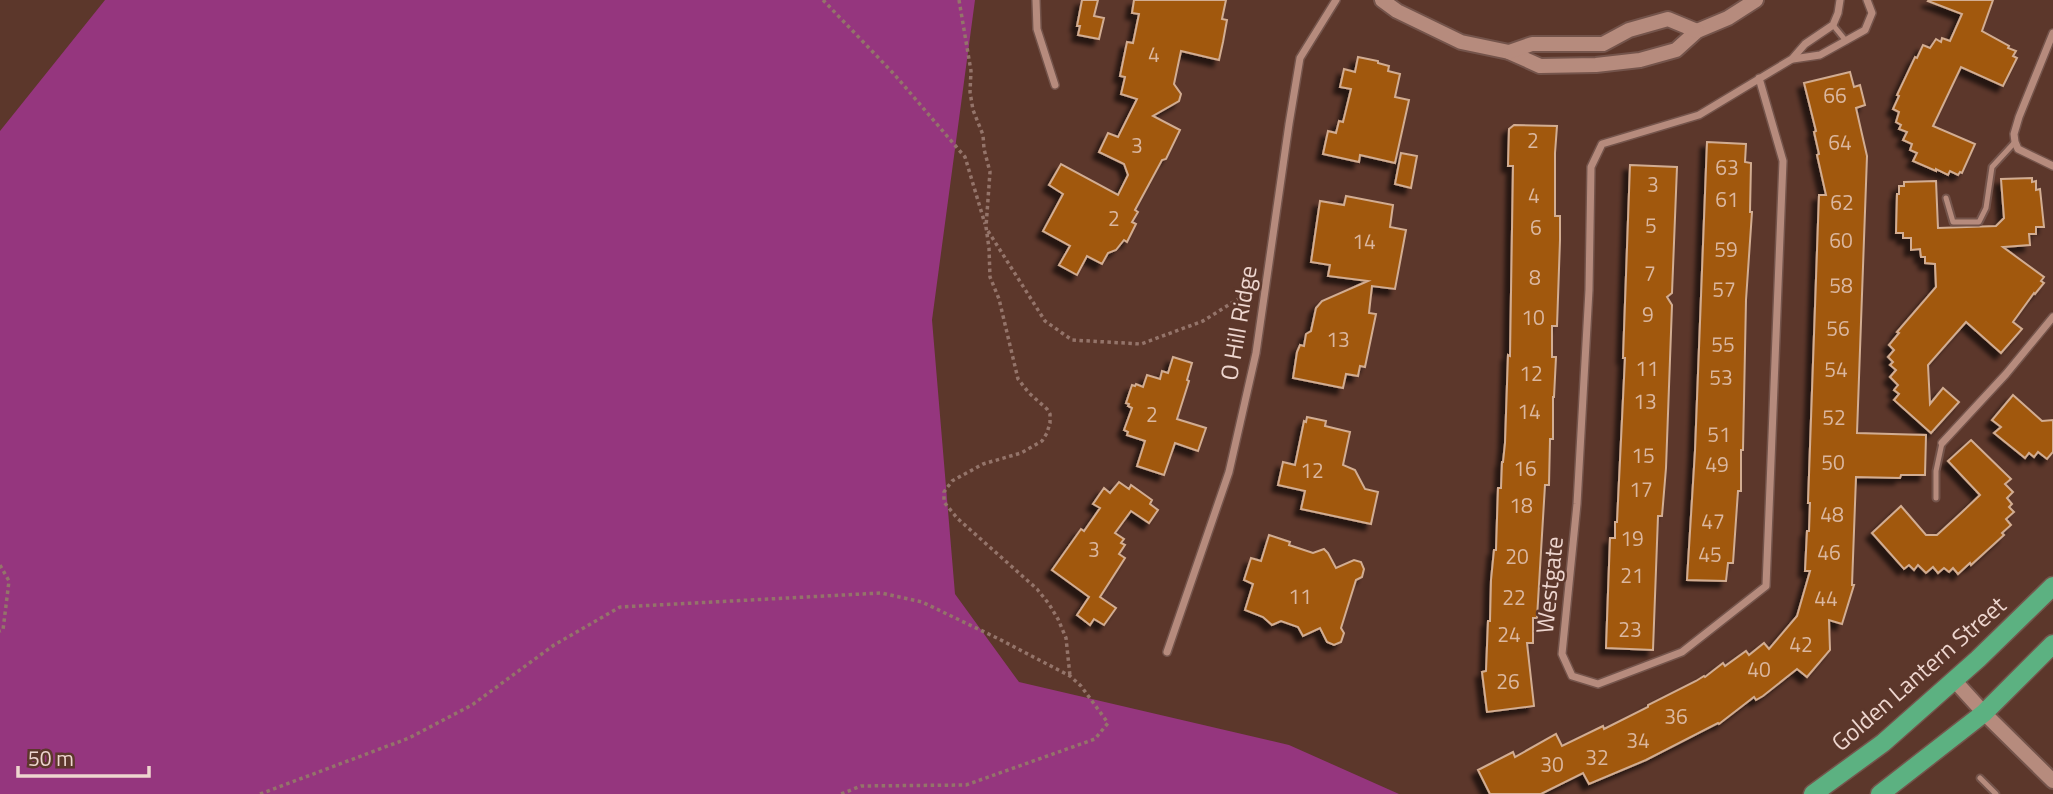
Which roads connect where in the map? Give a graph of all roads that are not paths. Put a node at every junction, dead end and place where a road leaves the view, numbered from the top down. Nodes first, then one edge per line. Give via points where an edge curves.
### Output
1 (1036, 0) edge
2 (1336, 0) edge
3 (1382, 0) edge
4 (1756, 0) edge
5 (1840, 0) edge
6 (1867, 0) edge
7 (1833, 24) junction
8 (1697, 31) junction
9 (2053, 33) edge
10 (1846, 41) junction
11 (1509, 52) junction
12 (1792, 59) junction
13 (1759, 78) junction
14 (1055, 85) dead end
15 (2015, 142) junction
16 (2053, 166) edge
17 (1945, 198) dead end
18 (2053, 317) edge
19 (1942, 443) joint
20 (1936, 498) dead end
21 (2053, 586) edge
22 (2053, 644) edge
23 (1167, 652) dead end
24 (1954, 680) junction
25 (1984, 713) junction
26 (1980, 778) dead end
27 (2053, 781) edge
28 (1813, 794) edge
29 (1880, 794) edge
30 (1996, 794) edge

1 - 14 street via 1037,29
2 - 23 street, O Hill Ridge via 1300,58 1256,353 1229,472
3 - 11 street via 1461,42
4 - 8 street
5 - 7 street
6 - 10 street, Westgate via 1872,13 1865,30
7 - 10 lane
7 - 12 street, Westgate
8 - 11 street via 1668,19 1629,30 1603,44 1532,44
8 - 11 street via 1676,50 1597,65 1540,66
9 - 15 street via 2018,117
10 - 12 street, Westgate via 1820,55
12 - 13 street, Westgate
13 - 13 street, Westgate via 1699,115 1602,144 1591,167 1577,504 1562,654 1572,676 1598,684 1682,652 1766,586 1783,161
15 - 16 street via 2018,149
15 - 17 lane via 1992,167 1986,208 1979,222 1953,222
18 - 19 street
19 - 20 lane
21 - 24 main road, Golden Lantern Street
22 - 25 main road
24 - 25 street
24 - 28 main road, Golden Lantern Street via 1883,743
25 - 27 street
25 - 29 main road
26 - 30 lane

